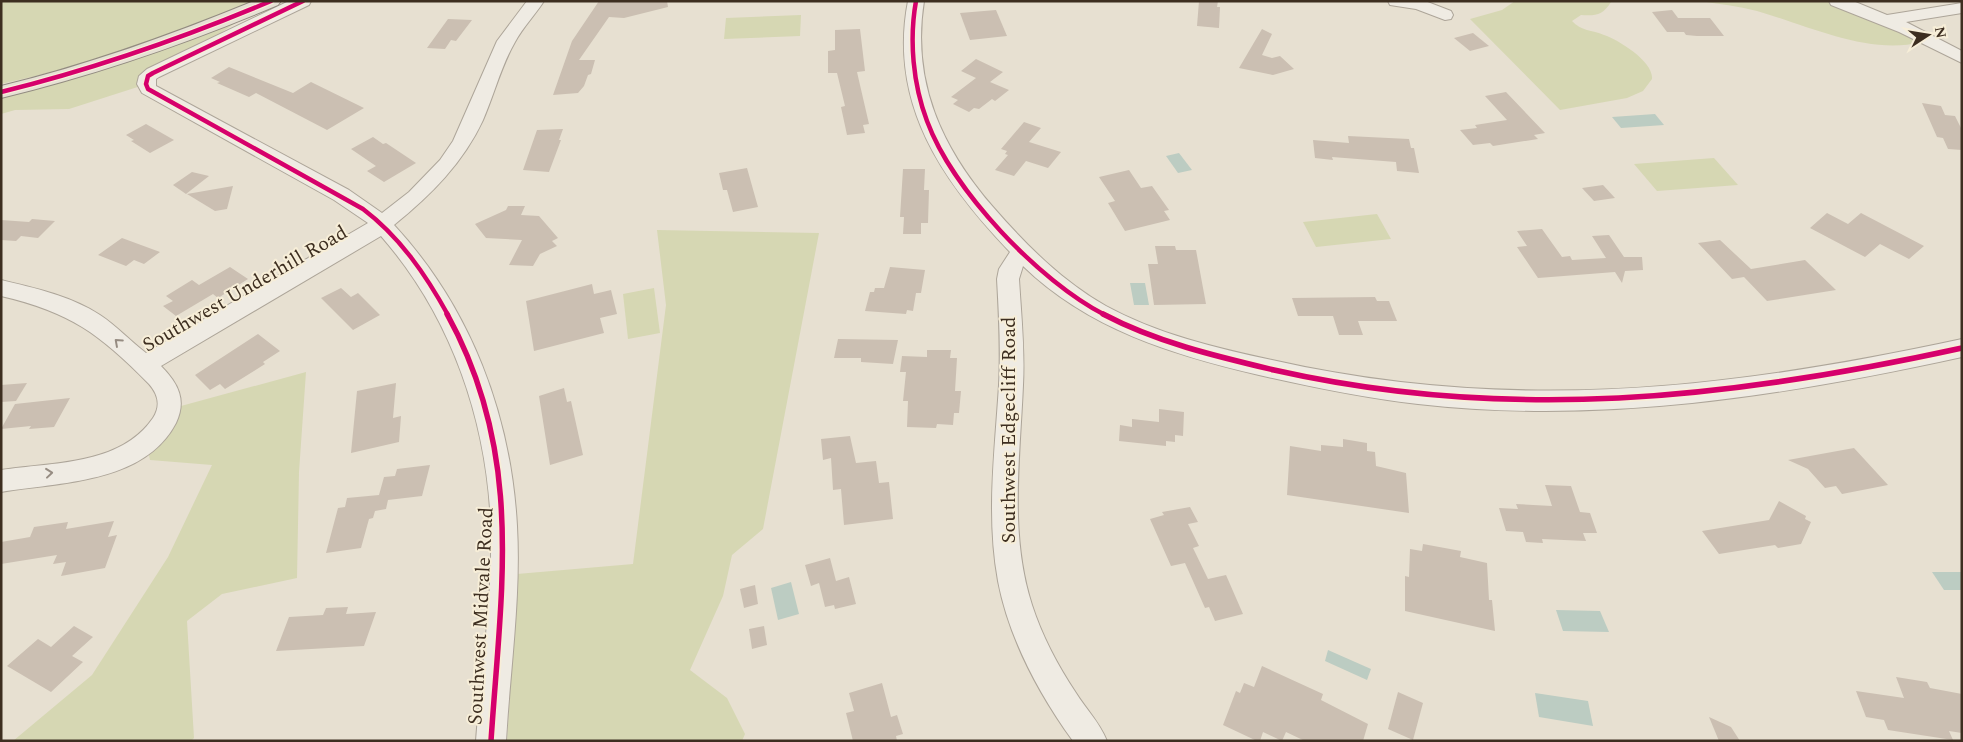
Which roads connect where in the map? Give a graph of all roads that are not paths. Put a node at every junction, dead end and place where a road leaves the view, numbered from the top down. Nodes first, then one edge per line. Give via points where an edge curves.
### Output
1 (271, 1) edge
2 (304, 1) edge
3 (536, 1) edge
4 (916, 1) edge
5 (1396, 1) edge
6 (1837, 1) edge
7 (1962, 8) edge
8 (1445, 15) dead end
9 (1887, 20) junction
10 (1962, 58) edge
11 (1, 92) edge
12 (382, 224) junction
13 (1021, 252) junction
14 (1, 288) edge
15 (1962, 348) edge
16 (144, 365) junction
17 (1, 481) edge
18 (490, 741) edge
19 (1092, 741) edge

1 - 11 main road via 147,50
2 - 12 street, Southwest Midvale Road via 152,73 146,80 148,89 338,194
3 - 12 street, Southwest Underhill Road via 506,40 473,120 454,153 428,186
4 - 13 street via 912,24 915,76 919,103 930,131 953,172
5 - 8 street via 1420,5
6 - 9 street
7 - 9 street
9 - 10 street
12 - 16 street, Southwest Underhill Road
12 - 18 street, Southwest Midvale Road via 418,268 448,315 473,371 492,435 504,528
13 - 15 street via 1079,300 1130,328 1165,341 1260,368 1353,387 1420,396 1492,401 1629,400 1824,376
13 - 19 street, Southwest Edgecliff Road via 1010,269 1008,279 1012,356 1005,490 1007,549 1013,584 1036,650 1060,697
16 -> 14 street via 96,322 50,301
17 -> 16 street via 88,468 107,463 140,446 160,428 170,400 168,390

